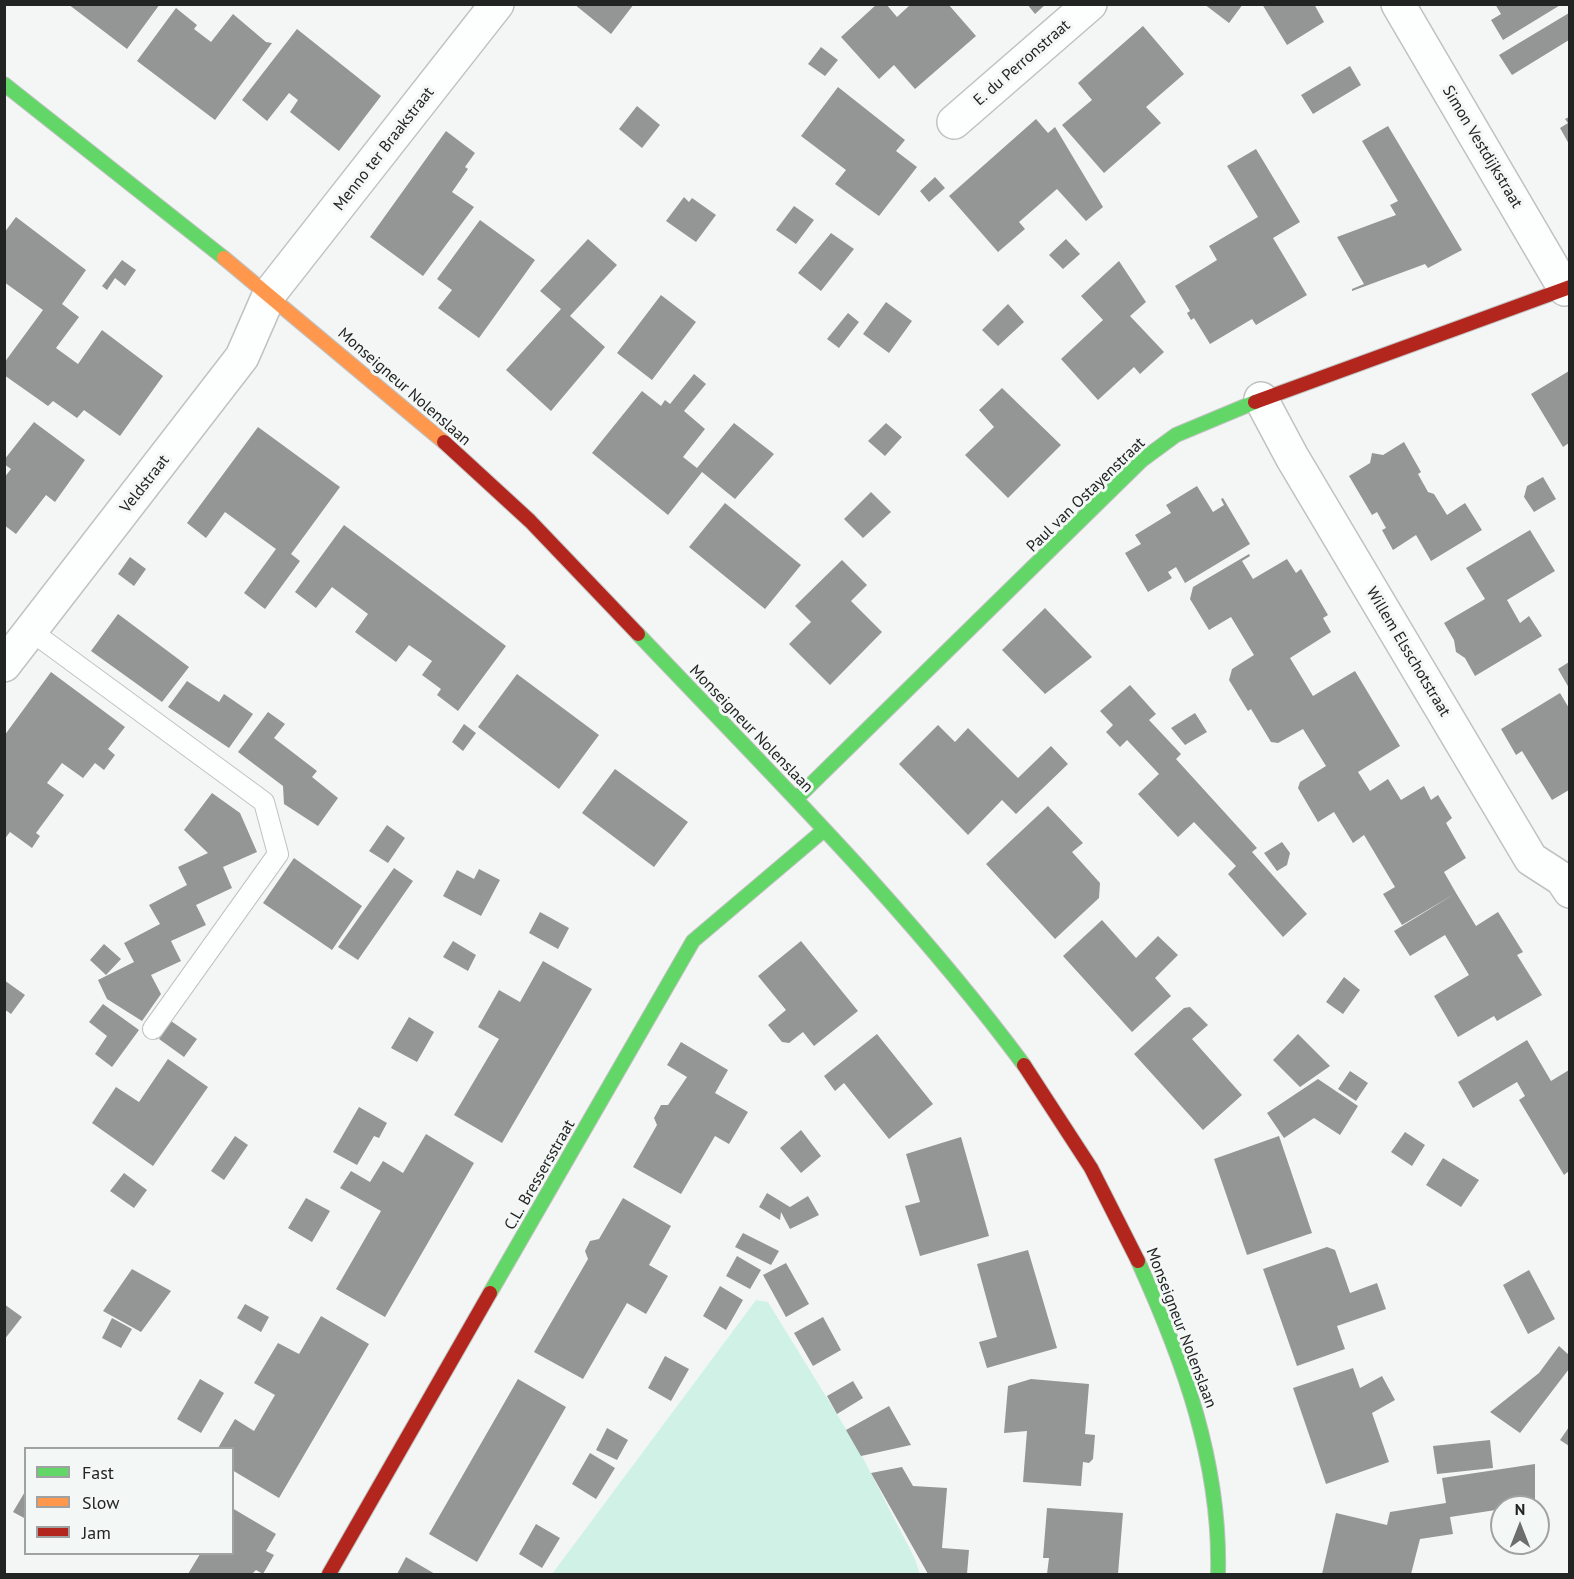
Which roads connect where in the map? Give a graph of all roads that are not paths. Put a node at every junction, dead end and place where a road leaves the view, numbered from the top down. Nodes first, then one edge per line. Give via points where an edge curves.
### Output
1 (497, 4) edge
2 (1090, 4) edge
3 (1398, 4) edge
4 (4, 84) edge
5 (954, 122) dead end
6 (1568, 288) edge
7 (270, 293) junction
8 (1261, 399) junction
9 (31, 632) junction
10 (4, 665) edge
11 (796, 799) junction
12 (824, 830) junction
13 (1567, 881) edge
14 (153, 1029) dead end
15 (329, 1575) edge
16 (1218, 1575) edge

1 - 7 street, Menno ter Braakstraat
2 - 5 street, E. du Perronstraat
3 - 6 street, Simon Vestdijkstraat
4 - 7 street, Monseigneur Nolenslaan
6 - 8 street, Paul van Ostayenstraat
7 - 9 street, Veldstraat via 242,357
7 - 11 street, Monseigneur Nolenslaan via 512,503
8 - 11 street, Paul van Ostayenstraat via 1176,435 1142,460
8 - 13 street, Willem Elsschotstraat via 1531,859
9 - 10 street, Veldstraat
9 - 14 lane via 264,802 278,854
11 - 12 street, Monseigneur Nolenslaan
12 - 15 street, C.L. Bressersstraat via 693,941
12 - 16 street, Monseigneur Nolenslaan via 916,930 1010,1044 1105,1192 1145,1273 1206,1442 1216,1503

